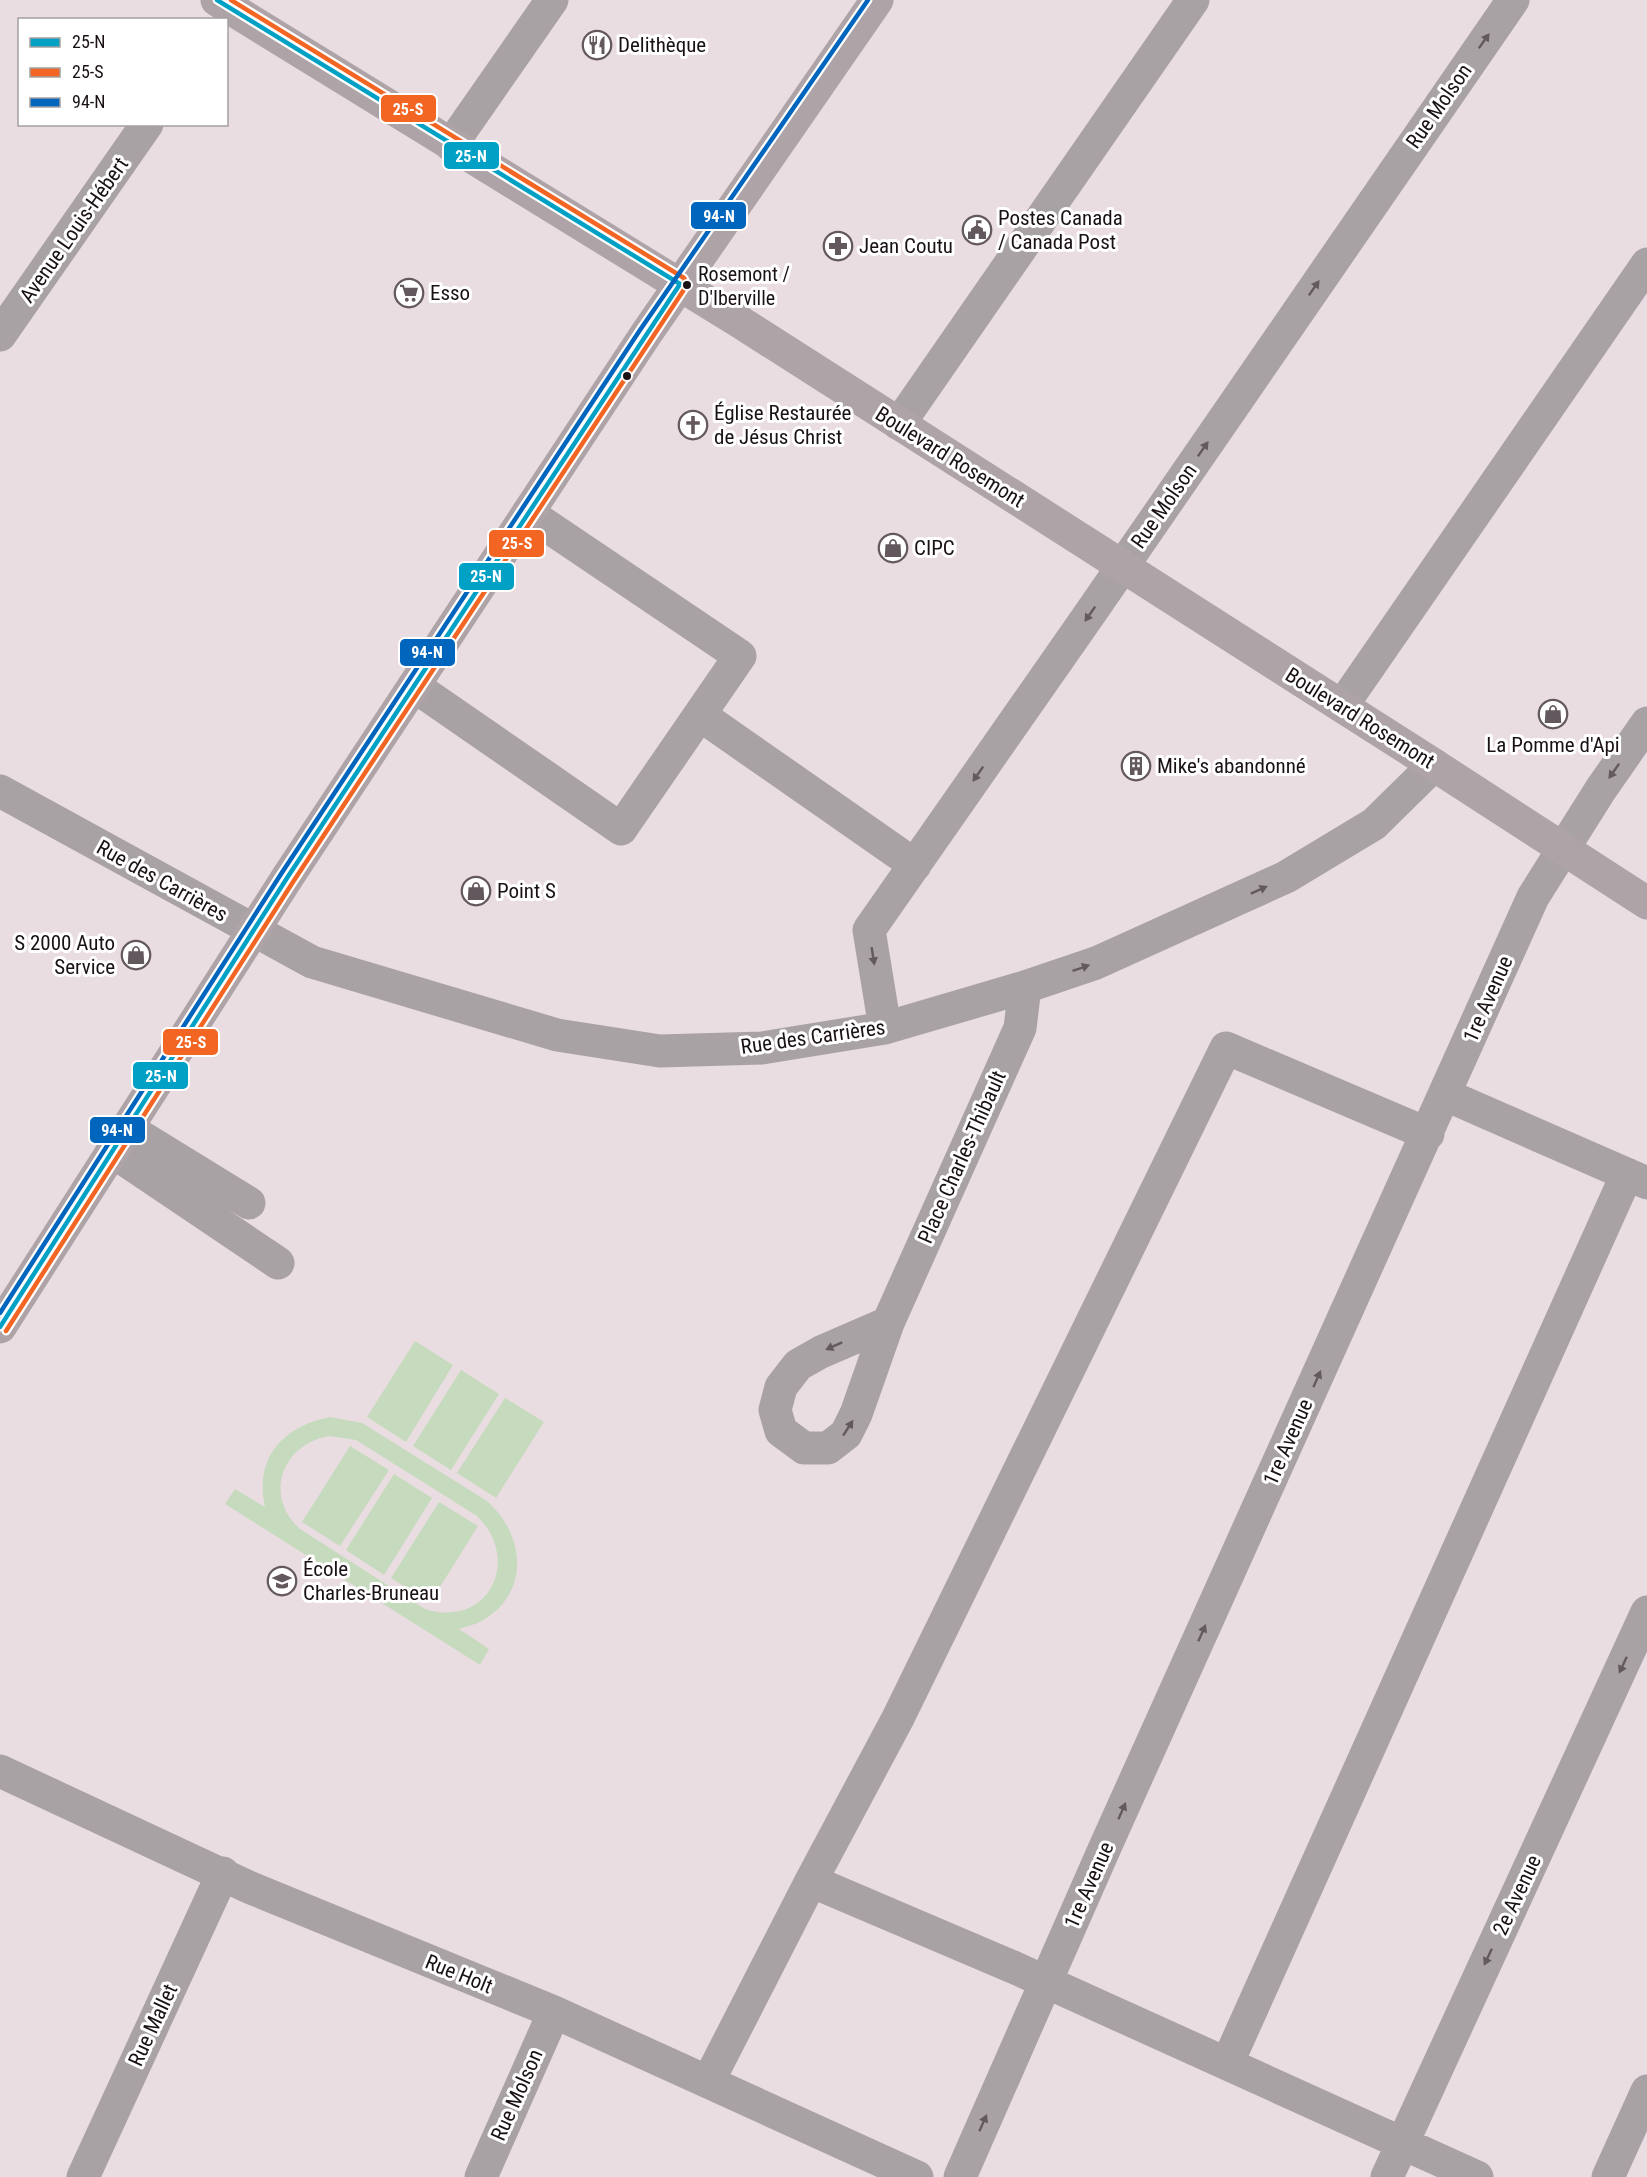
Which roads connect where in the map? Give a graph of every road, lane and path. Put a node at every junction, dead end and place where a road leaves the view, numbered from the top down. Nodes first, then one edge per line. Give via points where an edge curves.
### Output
1 (552, 0) edge
2 (877, 0) edge
3 (1193, 0) edge
4 (1512, 0) edge
5 (225, 7) edge
6 (146, 126) edge
7 (451, 145) junction
8 (1647, 264) edge
9 (680, 284) junction
10 (0, 335) edge
11 (899, 424) junction
12 (528, 513) junction
13 (1123, 566) junction
14 (414, 686) junction
15 (1341, 706) junction
16 (700, 716) junction
17 (1647, 723) edge
18 (1434, 765) junction
19 (0, 791) edge
20 (1564, 848) junction
21 (915, 865) junction
22 (1647, 903) edge
23 (254, 931) junction
24 (1025, 987) junction
25 (885, 1028) junction
26 (1446, 1095) junction
27 (1428, 1134) junction
28 (120, 1140) junction
29 (1637, 1178) edge
30 (249, 1203) dead end
31 (278, 1263) dead end
32 (888, 1323) dead end
33 (0, 1327) edge
34 (1647, 1612) edge
35 (0, 1771) edge
36 (223, 1873) junction
37 (811, 1881) junction
38 (1046, 1981) junction
39 (554, 2012) junction
40 (1227, 2064) junction
41 (708, 2082) junction
42 (1647, 2091) edge
43 (1402, 2144) junction
44 (83, 2177) edge
45 (481, 2177) edge
46 (917, 2177) edge
47 (960, 2177) edge
48 (1387, 2177) edge
49 (1476, 2177) edge
50 (1608, 2177) edge

1 - 7 street
2 - 9 main road
3 - 11 street
13 -> 4 street, Rue Molson
5 - 7 main road, Boulevard Rosemont
6 - 10 street, Avenue Louis-Hébert
7 - 9 main road, Boulevard Rosemont
8 - 15 street
9 - 11 main road, Boulevard Rosemont
9 - 12 main road
11 - 13 main road, Boulevard Rosemont
12 - 14 main road
12 - 16 street via 740,656
13 - 15 main road, Boulevard Rosemont
13 -> 21 street, Rue Molson
14 - 16 street via 621,829
14 - 23 main road
15 - 18 main road, Boulevard Rosemont
16 - 21 street
17 -> 20 street, 1re Avenue
18 - 20 main road, Boulevard Rosemont
24 -> 18 street, Rue des Carrières via 1096,963 1286,878 1374,824
19 - 23 street, Rue des Carrières
20 - 22 main road, Boulevard Rosemont
20 - 26 street, 1re Avenue via 1533,897
21 -> 25 street, Rue Molson via 869,930
23 - 25 street, Rue des Carrières via 312,962 557,1035 591,1041 660,1051 762,1048
23 - 28 main road
24 - 25 street, Rue des Carrières
24 - 32 street, Place Charles-Thibault via 1020,1028
26 - 27 street, 1re Avenue
26 - 29 street
27 - 37 street via 1226,1048 898,1718
38 -> 27 street, 1re Avenue
28 - 30 street
28 - 31 street
28 - 33 main road
29 - 40 street
34 -> 43 street, 2e Avenue
35 - 36 street, Rue Holt
36 - 39 street, Rue Holt via 303,1911
36 - 44 street, Rue Mallet
37 - 38 street
37 - 41 street
38 - 40 street
47 -> 38 street, 1re Avenue
39 - 41 street, Rue Holt
39 - 45 street, Rue Molson
40 - 43 street
41 - 46 street, Rue Holt
42 - 50 street
43 - 48 street, 2e Avenue
43 - 49 street

